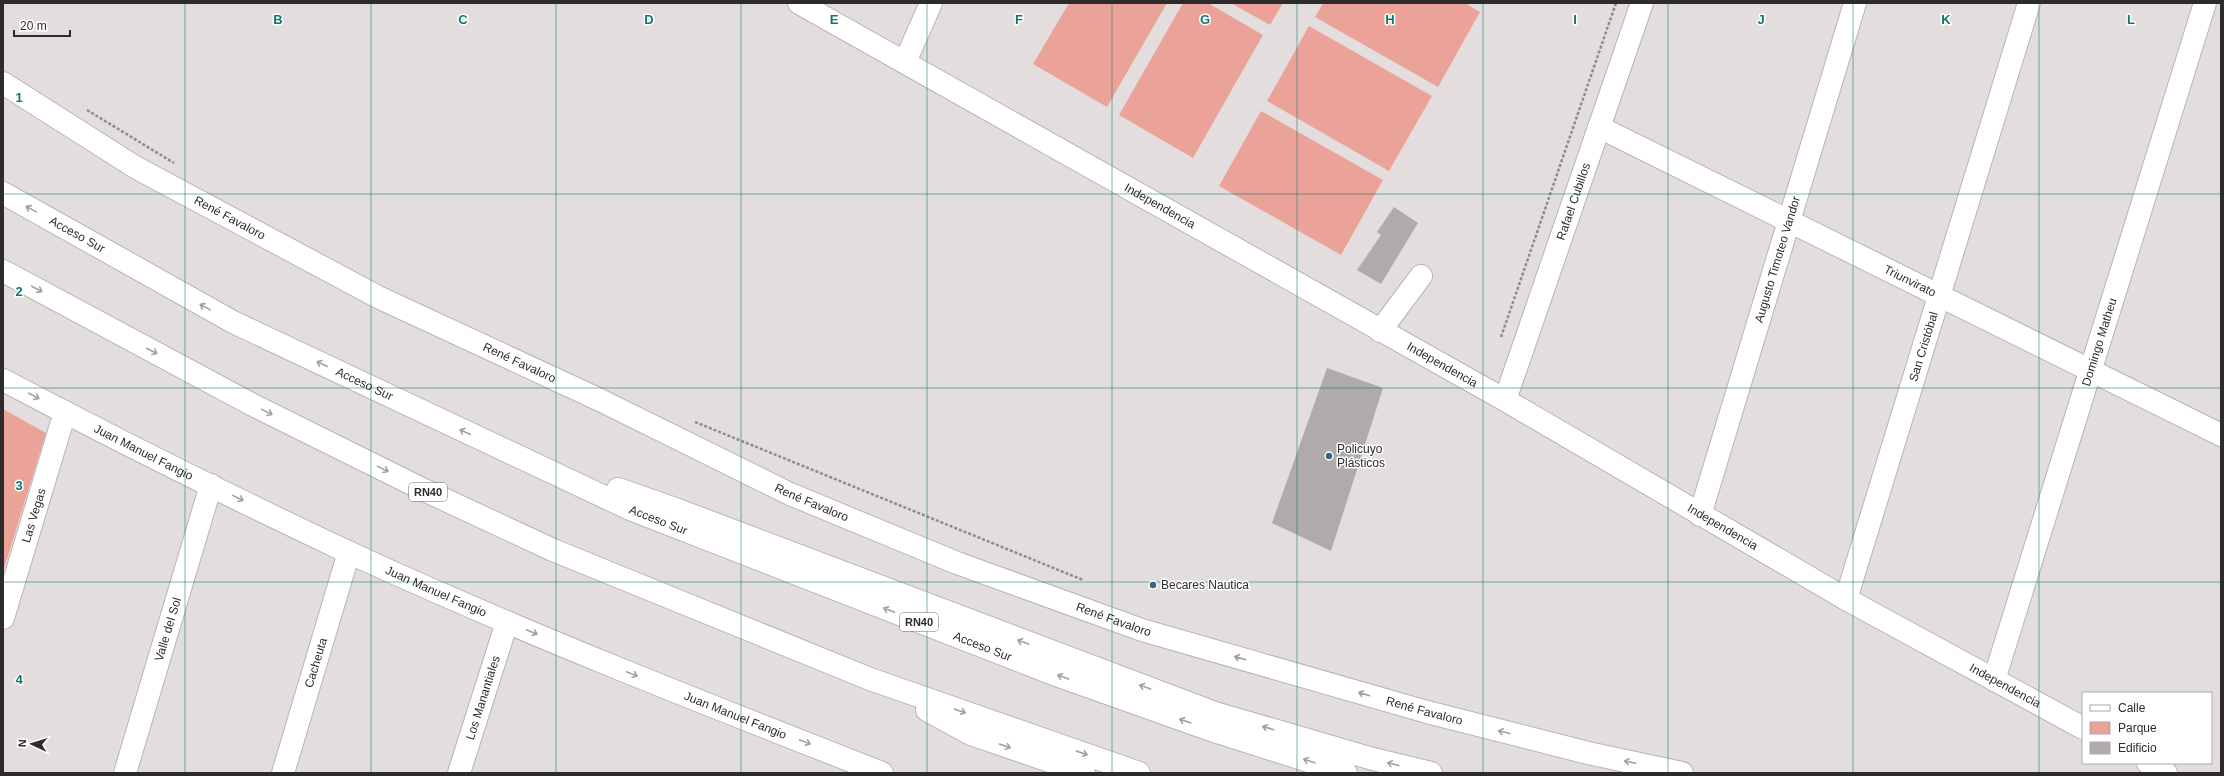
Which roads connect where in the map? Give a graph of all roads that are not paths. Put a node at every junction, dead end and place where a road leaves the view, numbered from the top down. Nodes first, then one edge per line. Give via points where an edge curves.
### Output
1 (799, 3) edge
2 (931, 3) edge
3 (1642, 3) edge
4 (1855, 3) edge
5 (2029, 3) edge
6 (2205, 3) edge
7 (832, 11) edge
8 (905, 62) junction
9 (3, 83) edge
10 (1599, 127) junction
11 (3, 193) edge
12 (1789, 221) junction
13 (3, 271) edge
14 (1421, 276) dead end
15 (1940, 296) junction
16 (1380, 331) junction
17 (2091, 370) junction
18 (3, 380) edge
19 (1505, 400) junction
20 (65, 412) junction
21 (2221, 435) edge
22 (500, 448) junction
23 (210, 485) junction
24 (1700, 515) junction
25 (349, 552) junction
26 (1846, 599) junction
27 (3, 618) edge
28 (507, 622) junction
29 (870, 679) junction
30 (1994, 680) junction
31 (2082, 727) edge
32 (2150, 764) edge
33 (126, 773) edge
34 (283, 773) edge
35 (459, 773) edge
36 (882, 773) edge
37 (1084, 773) edge
38 (1139, 773) edge
39 (1346, 773) edge
40 (1431, 773) edge
41 (1682, 773) edge
42 (2166, 773) edge

1 - 7 main road, Independencia
2 - 8 main road
3 - 10 main road, Rafael Cubillos
4 - 12 main road, Augusto Timoteo Vandor
5 - 15 main road, San Cristóbal
6 - 17 main road, Domingo Matheu
7 - 8 main road, Independencia
8 - 16 main road, Independencia
41 -> 9 main road, René Favaloro via 1588,753 1427,712 1173,639 957,563 790,494 600,400 378,298 135,167
10 - 12 main road, Triunvirato
10 - 19 main road, Rafael Cubillos
22 -> 11 main road, Acceso Sur / RN40 via 233,322
12 - 15 main road, Triunvirato
12 - 24 main road, Augusto Timoteo Vandor
13 -> 29 main road, RN40 via 251,404 424,490 553,550
14 - 16 main road
15 - 17 main road, Triunvirato
15 - 26 main road, San Cristóbal
16 - 19 main road, Independencia
17 - 21 main road, Triunvirato
17 - 30 main road, Domingo Matheu
18 -> 20 main road, Juan Manuel Fangio
19 - 24 main road, Independencia
20 - 23 main road, Juan Manuel Fangio
20 - 27 main road, Las Vegas
39 -> 22 main road, Acceso Sur / RN40 via 1208,729 1056,675 630,509
40 -> 22 main road via 1373,759 1216,713 678,510
23 -> 25 main road, Juan Manuel Fangio
23 - 33 main road, Valle del Sol
24 - 26 main road, Independencia
25 - 28 main road, Juan Manuel Fangio
25 - 34 main road, Cacheuta
26 - 30 main road, Independencia
28 - 35 main road, Los Manantiales
28 -> 36 main road, Juan Manuel Fangio
29 -> 37 main road via 971,734
29 -> 38 main road, RN40
30 - 31 main road, Independencia
32 - 42 main road

